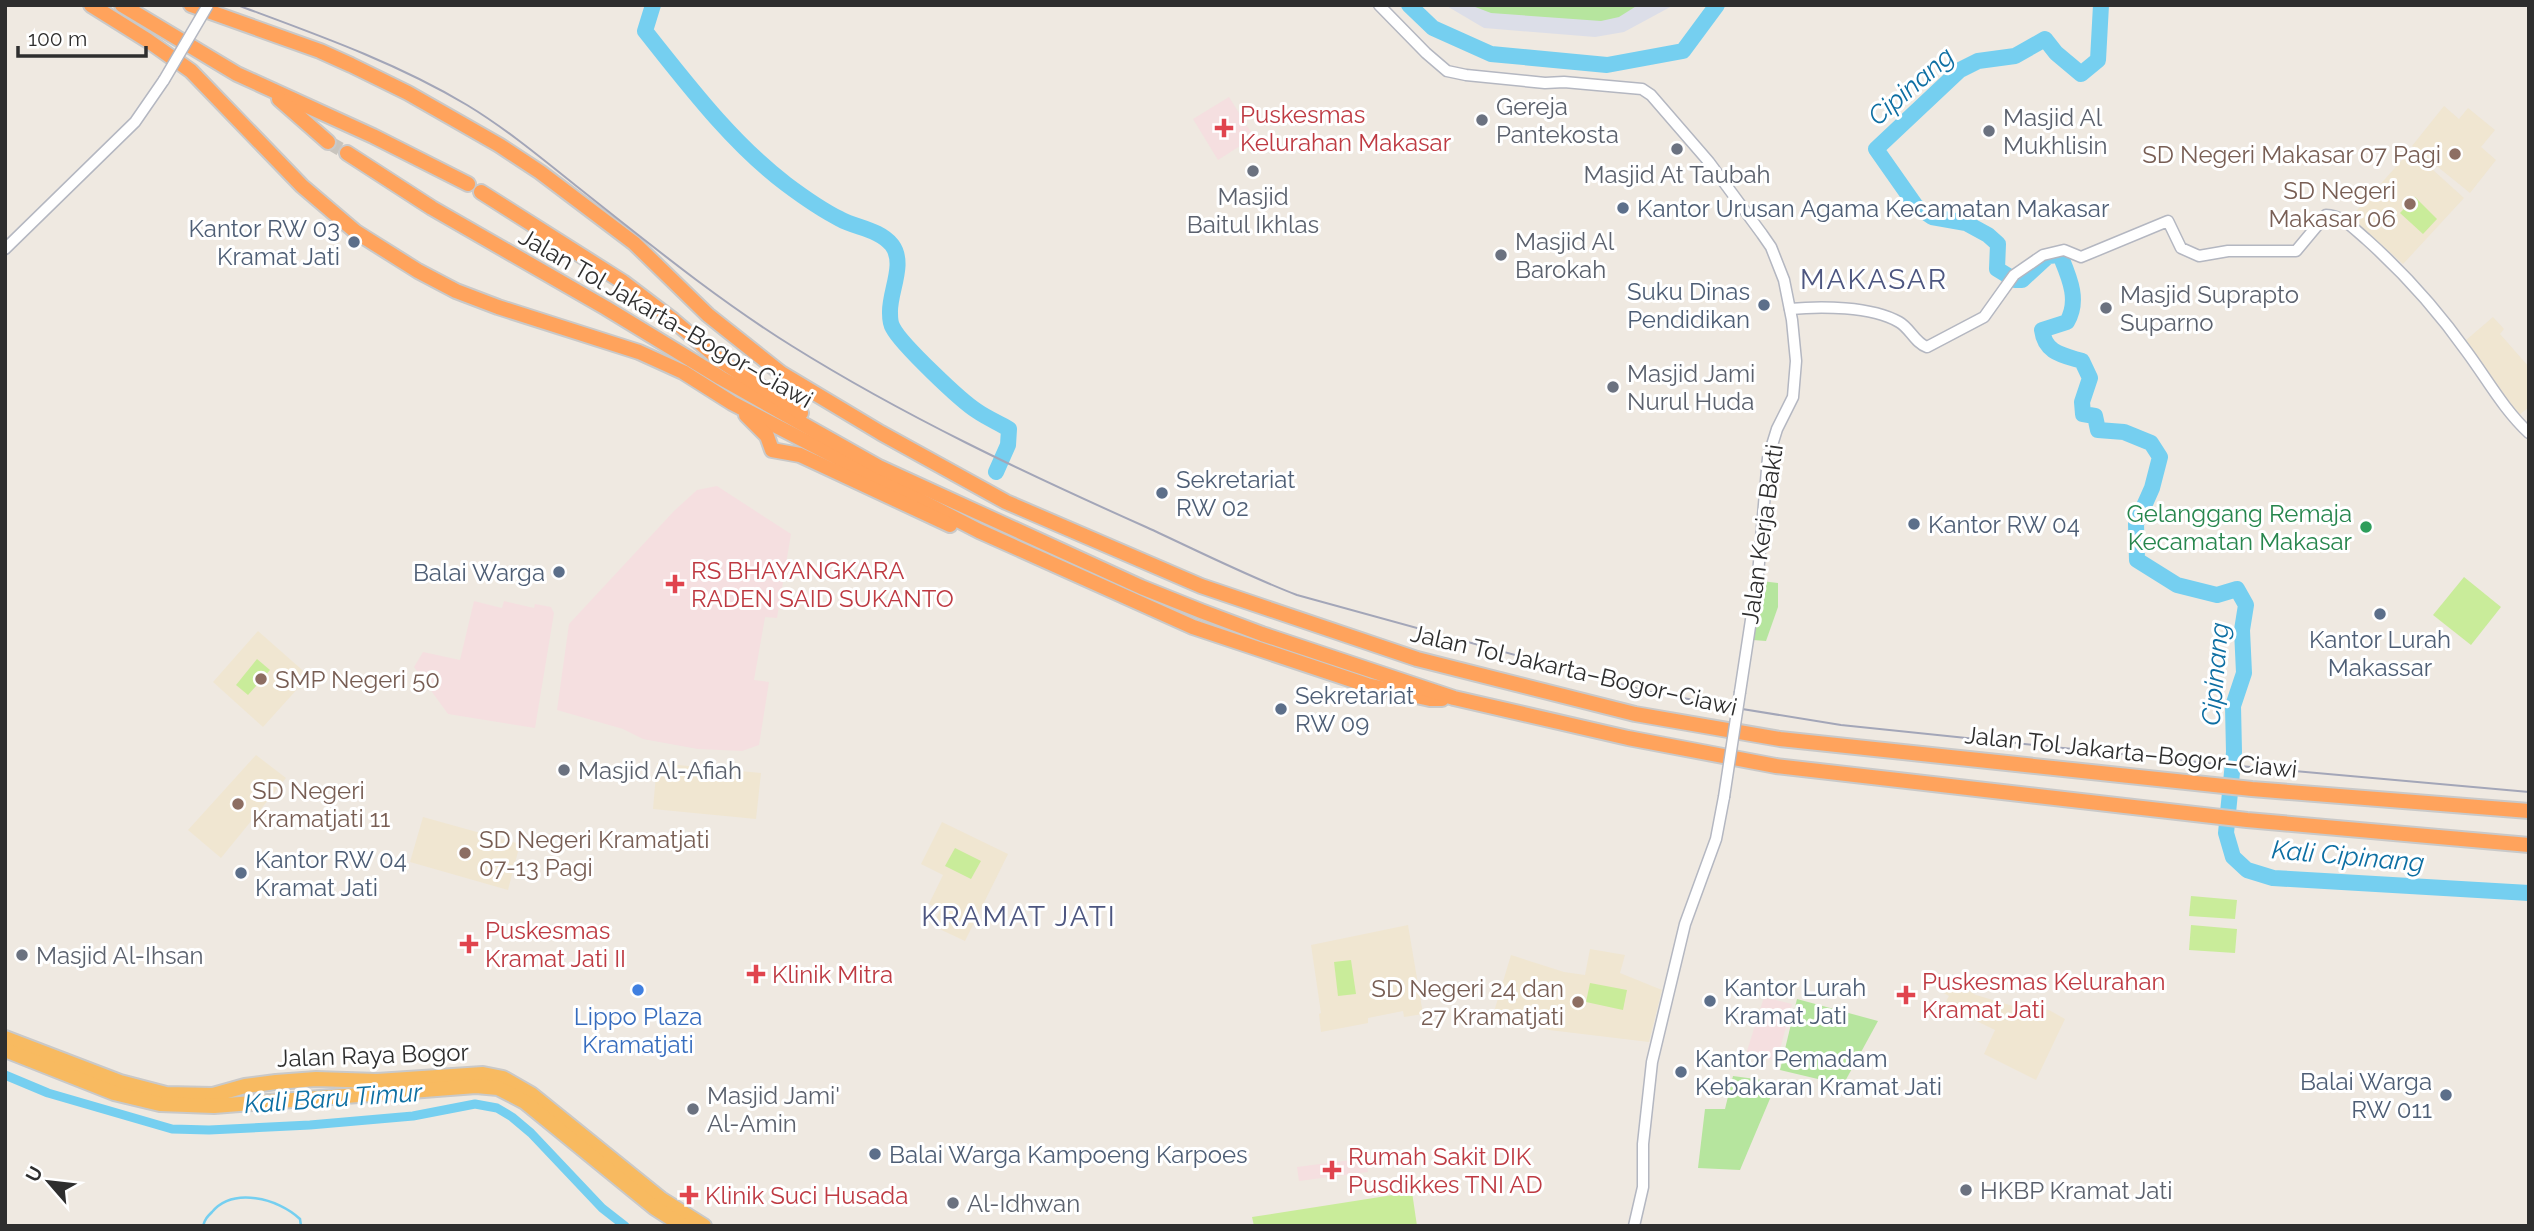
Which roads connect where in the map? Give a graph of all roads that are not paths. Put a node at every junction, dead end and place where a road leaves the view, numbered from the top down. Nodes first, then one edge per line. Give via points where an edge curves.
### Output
1 (91, 5) edge
2 (122, 5) edge
3 (191, 5) edge
4 (208, 5) edge
5 (1379, 5) edge
6 (268, 89) junction
7 (328, 142) tunnel mouth
8 (347, 153) tunnel mouth
9 (468, 184) dead end
10 (481, 192) dead end
11 (5, 249) edge
12 (1790, 309) junction
13 (732, 403) junction
14 (2529, 433) edge
15 (970, 510) junction
16 (979, 531) junction
17 (1454, 698) junction
18 (2529, 810) edge
19 (2529, 845) edge
20 (5, 1038) edge
21 (5, 1050) edge
22 (683, 1226) edge
23 (704, 1226) edge
24 (1634, 1226) edge

1 - 13 highway via 191,71 325,207 418,271 498,307 639,352 683,372
2 - 6 highway
3 - 18 highway, Jalan Tol Jakarta–Bogor–Ciawi via 320,51 408,93 499,145 634,243 708,315 802,387 1006,502 1201,586 1417,659 1649,716 1780,740 2252,789
4 - 11 street, bridge via 135,122
5 - 12 street, Jalan Kerja Bakti via 1447,71 1545,83 1632,87 1651,95 1709,162 1771,247
6 - 7 highway
6 - 9 highway
8 - 15 highway, Jalan Tol Jakarta–Bogor–Ciawi via 432,208 774,408 879,467
10 - 15 highway, Jalan Tol Jakarta–Bogor–Ciawi via 623,282 753,384
12 - 14 street via 1836,307 1884,316 1898,321 1927,347 1984,317 2014,275 2050,252 2064,250 2081,257 2168,220 2180,248 2192,255 2296,251 2326,215 2334,215 2383,255 2438,313
12 - 24 street, Jalan Kerja Bakti, bridge via 1796,361 1793,397 1768,458 1758,574 1716,839 1685,924 1652,1062 1643,1186
13 - 16 highway
13 - 16 highway via 767,436 772,450 800,455 918,512 960,529
15 - 17 highway, Jalan Tol Jakarta–Bogor–Ciawi via 1200,611
16 - 17 highway via 1193,627 1367,685 1430,699
17 - 19 highway, Jalan Tol Jakarta–Bogor–Ciawi via 1776,766 2247,820
20 - 23 highway, Jalan Raya Bogor via 120,1082 174,1095 212,1095 245,1086 316,1079 362,1082 459,1074 495,1076 531,1094 661,1199
21 - 22 highway, Jalan Raya Bogor via 114,1093 160,1104 214,1106 468,1086 498,1088 525,1102

